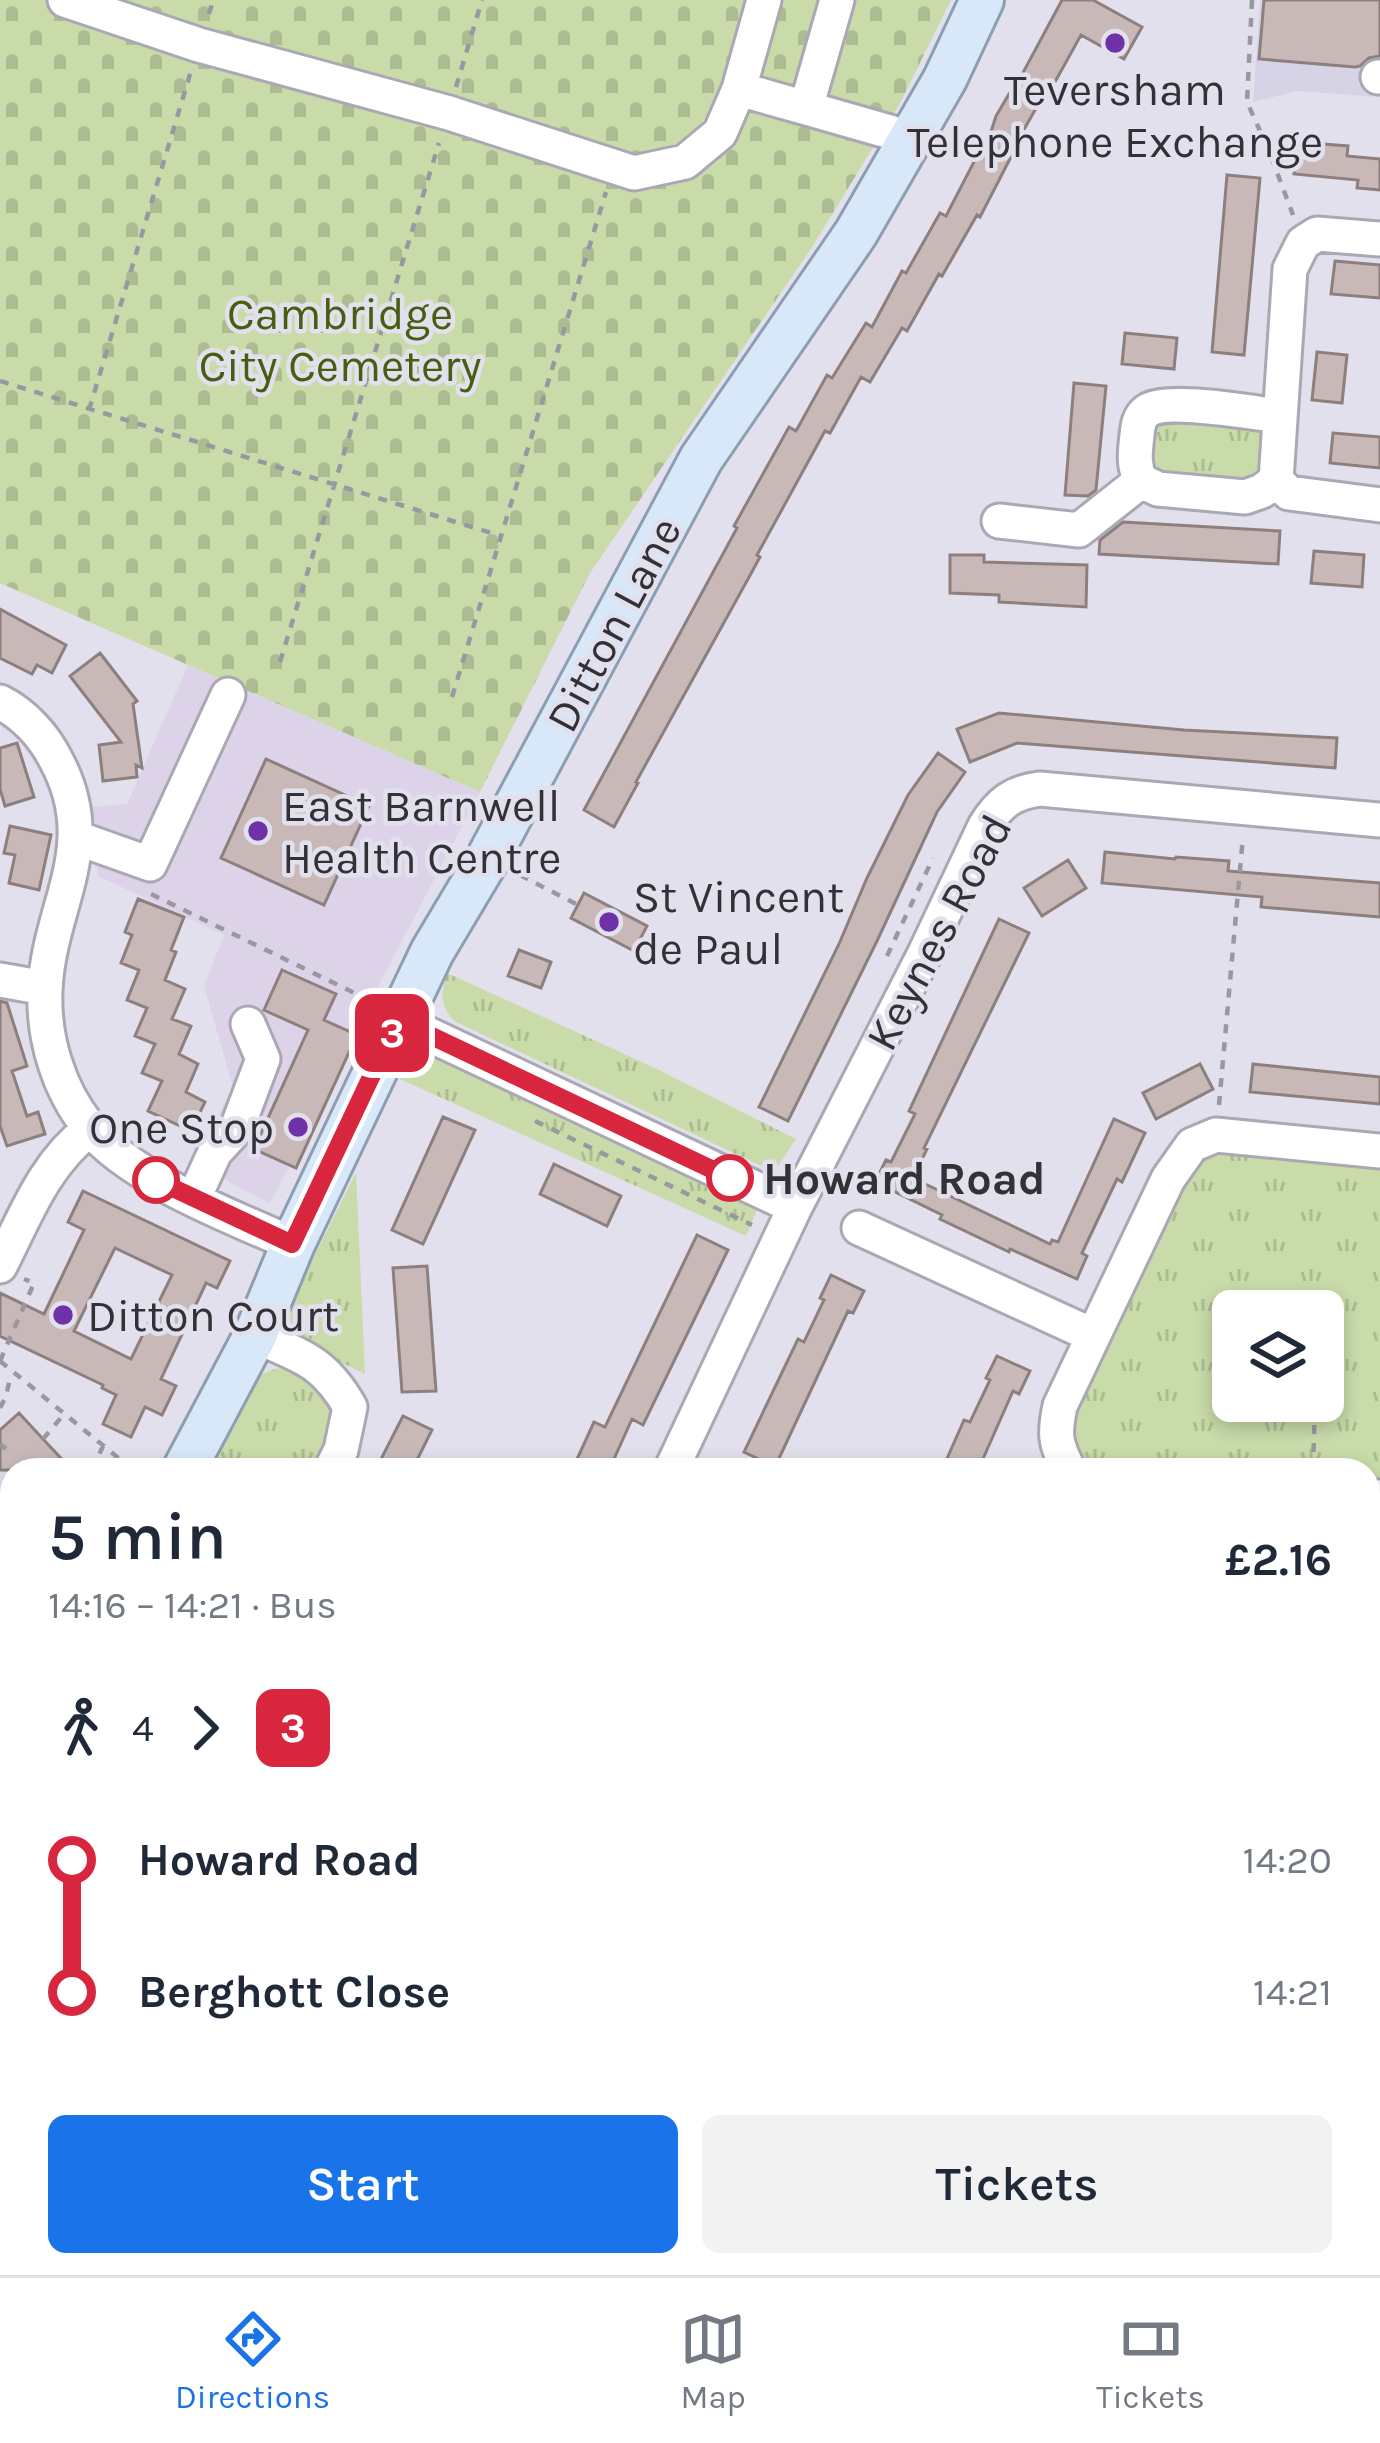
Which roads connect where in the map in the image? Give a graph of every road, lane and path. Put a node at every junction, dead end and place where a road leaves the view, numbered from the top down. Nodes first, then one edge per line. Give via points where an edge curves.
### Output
1 (65, 0) edge
2 (482, 0) edge
3 (764, 0) edge
4 (837, 0) edge
5 (982, 0) edge
6 (1252, 0) edge
7 (199, 45) junction
8 (739, 89) junction
9 (806, 108) junction
10 (448, 113) junction
11 (911, 138) junction
12 (614, 166) junction
13 (1380, 239) edge
14 (1303, 243) junction
15 (0, 381) edge
16 (89, 410) junction
17 (1279, 416) junction
18 (1276, 480) junction
19 (1141, 481) junction
20 (334, 486) junction
21 (1380, 505) edge
22 (999, 521) dead end
23 (501, 536) junction
24 (280, 662) dead end
25 (228, 695) dead end
26 (452, 697) dead end
27 (0, 702) edge
28 (1246, 806) junction
29 (1380, 820) edge
30 (76, 838) junction
31 (942, 841) dead end
32 (488, 858) junction
33 (140, 889) dead end
34 (578, 905) dead end
35 (883, 965) dead end
36 (0, 980) edge
37 (45, 988) junction
38 (387, 1011) junction
39 (248, 1024) dead end
40 (530, 1118) dead end
41 (90, 1129) junction
42 (1216, 1136) junction
43 (1380, 1151) edge
44 (194, 1198) junction
45 (783, 1203) junction
46 (859, 1228) dead end
47 (292, 1244) junction
48 (9, 1271) edge
49 (1092, 1335) junction
50 (254, 1336) junction
51 (0, 1361) edge
52 (12, 1371) junction
53 (0, 1408) edge
54 (64, 1414) junction
55 (1314, 1422) edge
56 (43, 1438) dead end
57 (0, 1444) edge
58 (103, 1446) junction
59 (6, 1450) dead end
60 (98, 1458) edge
61 (118, 1458) edge
62 (190, 1458) edge
63 (337, 1458) edge
64 (676, 1458) edge
65 (1063, 1458) edge
66 (1313, 1458) edge

1 - 7 street
2 - 10 path
3 - 8 street
4 - 9 street
5 - 11 main road, Ditton Lane
6 - 14 path via 1247,102
7 - 10 street
7 - 16 path
8 - 9 street
8 - 12 street via 720,133 685,162 634,172
9 - 11 street
10 - 12 street
10 - 20 path
11 - 32 main road, Ditton Lane via 701,459
12 - 23 path
13 - 14 street via 1317,234
14 - 17 street via 1290,268
15 - 16 path
16 - 20 path
17 - 18 street
17 - 19 street via 1182,405 1145,412 1134,466
18 - 19 street via 1245,497
18 - 21 street via 1289,494
19 - 22 street via 1079,530
20 - 23 path
20 - 24 path
23 - 26 path
25 - 30 street via 150,864
27 - 30 street via 54,754 72,791
28 - 29 street, Keynes Road
28 - 42 path
28 - 45 street, Keynes Road via 1040,789 996,808 924,955
30 - 37 street
31 - 35 path
32 - 34 path
32 - 38 main road, Ditton Lane
33 - 38 path
36 - 37 street
37 - 41 street via 56,1068
38 - 45 street
38 - 47 main road, Ditton Lane
39 - 44 street via 263,1059 237,1128 215,1152
40 - 45 path via 757,1227
41 - 44 street via 119,1157
41 - 48 street via 46,1176
42 - 43 street
42 - 49 street via 1192,1145 1168,1179
44 - 47 street
45 - 64 street
46 - 49 street
47 - 50 main road, Ditton Lane
48 - 51 path via 34,1283
49 - 65 street via 1060,1406 1054,1432
50 - 62 main road, Ditton Lane
50 - 63 street via 314,1362 337,1383 350,1407
51 - 52 path
52 - 53 path
52 - 54 path
54 - 56 path
54 - 58 path
55 - 66 path
57 - 59 path
58 - 60 path
58 - 61 path

